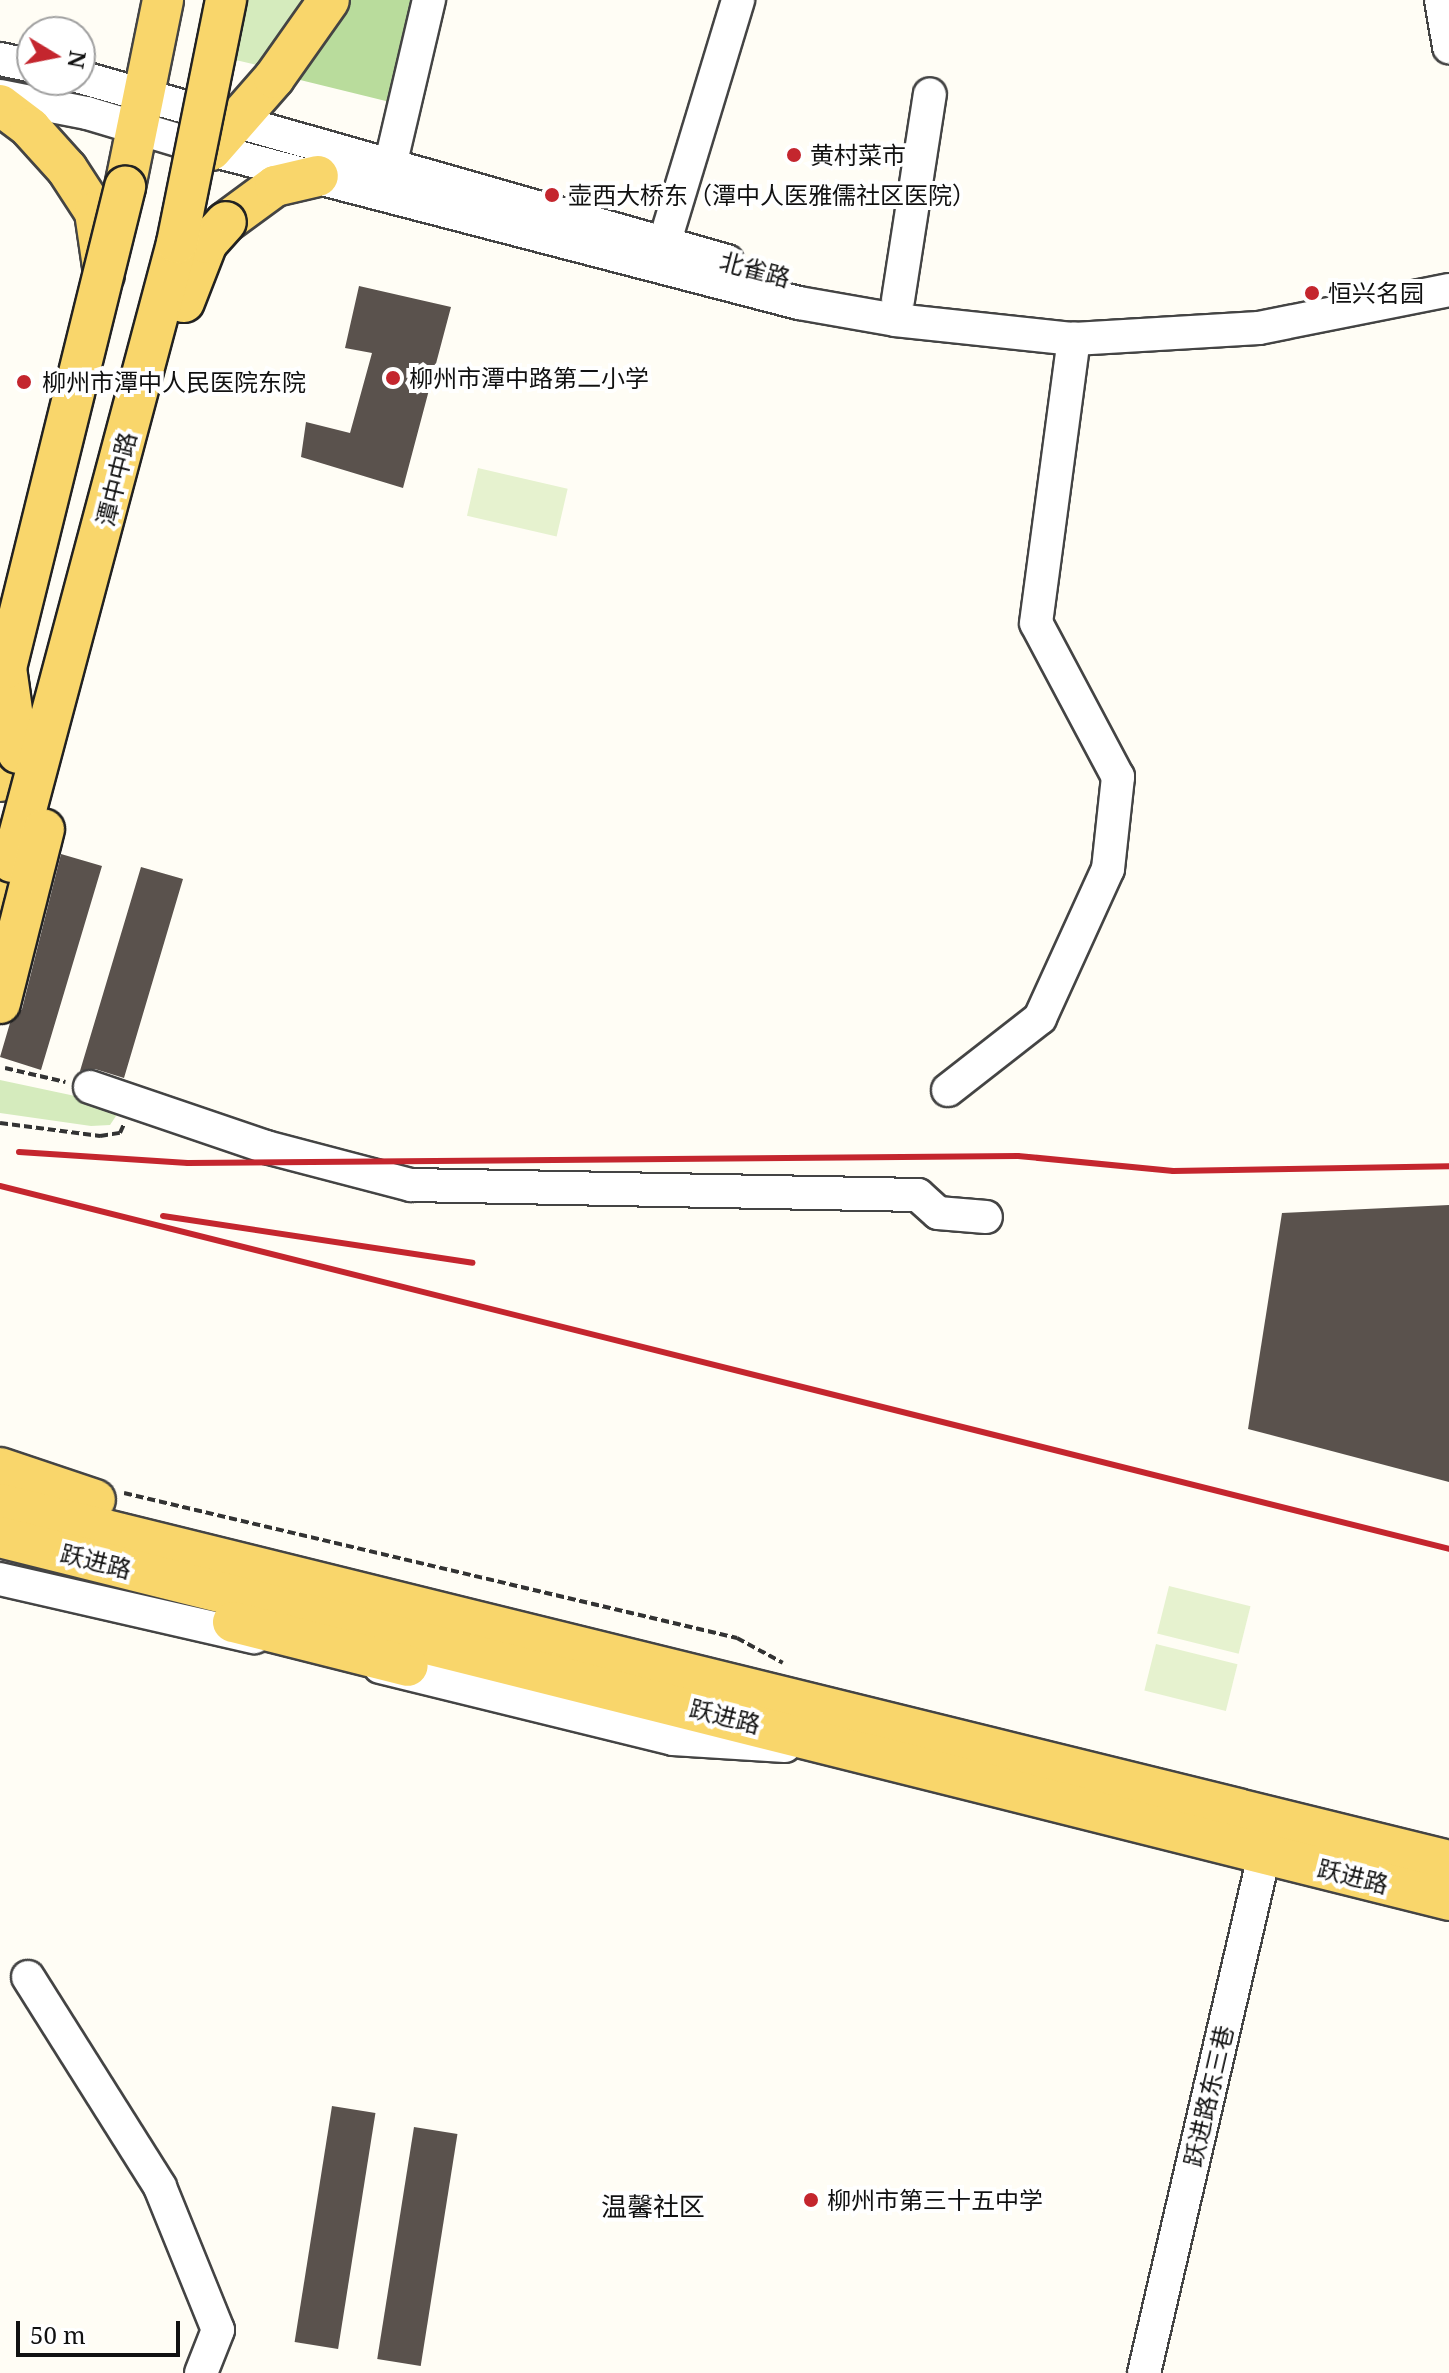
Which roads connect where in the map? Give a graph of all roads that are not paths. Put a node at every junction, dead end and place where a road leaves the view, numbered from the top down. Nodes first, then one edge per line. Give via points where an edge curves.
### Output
1 (163, 0) edge
2 (202, 0) edge
3 (226, 0) edge
4 (311, 0) edge
5 (329, 0) edge
6 (429, 0) edge
7 (738, 0) edge
8 (1441, 0) edge
9 (1449, 47) edge
10 (96, 87) edge
11 (930, 94) dead end
12 (0, 96) edge
13 (0, 105) edge
14 (147, 118) junction
15 (223, 136) junction
16 (390, 166) junction
17 (318, 176) junction
18 (664, 244) junction
19 (1449, 272) edge
20 (104, 278) junction
21 (1449, 290) edge
22 (898, 300) junction
23 (1074, 339) junction
24 (15, 763) edge
25 (0, 796) edge
26 (40, 807) junction
27 (6, 844) edge
28 (0, 911) edge
29 (0, 956) edge
30 (0, 1003) edge
31 (90, 1087) road end
32 (948, 1090) dead end
33 (986, 1217) dead end
34 (0, 1468) edge
35 (0, 1504) edge
36 (0, 1537) edge
37 (0, 1567) edge
38 (0, 1579) edge
39 (879, 1735) junction
40 (1268, 1836) junction
41 (1449, 1861) edge
42 (1449, 1900) edge
43 (28, 1977) dead end
44 (201, 2373) edge
45 (1144, 2373) edge

1 - 14 main road
2 - 24 main road, 潭中中路 via 159,201
3 - 24 main road, 潭中中路, bridge via 177,243
4 - 15 main road
5 - 15 main road via 274,78
6 - 16 street
7 - 18 street
8 - 9 street
10 - 14 street, 北雀路
11 - 22 street
12 - 14 street
13 - 20 main road, bridge via 30,128 67,169 95,212
14 - 15 street, 北雀路
14 - 20 main road, bridge
14 - 24 street
15 - 16 street, 北雀路
15 - 17 street, 北雀路
15 - 26 street
16 - 18 street, 北雀路
17 - 23 street, 北雀路 via 799,303 895,320
17 - 24 main road, bridge via 275,186 207,243 189,282 82,715
18 - 22 street, 北雀路 via 804,282
19 - 22 street, 北雀路 via 1257,308 1077,319
20 - 24 main road, bridge via 6,668
21 - 23 street, 北雀路 via 1259,328
23 - 32 street via 1036,623 1118,777 1108,869 1040,1018
24 - 27 main road, 潭中中路, bridge
24 - 30 main road, bridge via 46,822
25 - 26 street
26 - 29 street
27 - 28 main road, 潭中中路
31 - 33 street via 266,1147 411,1185 918,1195 938,1213
34 - 39 main road via 67,1493 723,1656
35 - 39 main road, 跃进路
36 - 39 main road, 跃进路
37 - 39 main road via 22,1567 311,1643 706,1736
38 - 39 street via 673,1739
39 - 40 main road, 跃进路
40 - 41 main road, 跃进路
40 - 42 main road, 跃进路
40 - 45 street, 跃进路东三巷
43 - 44 street via 160,2187 218,2330

